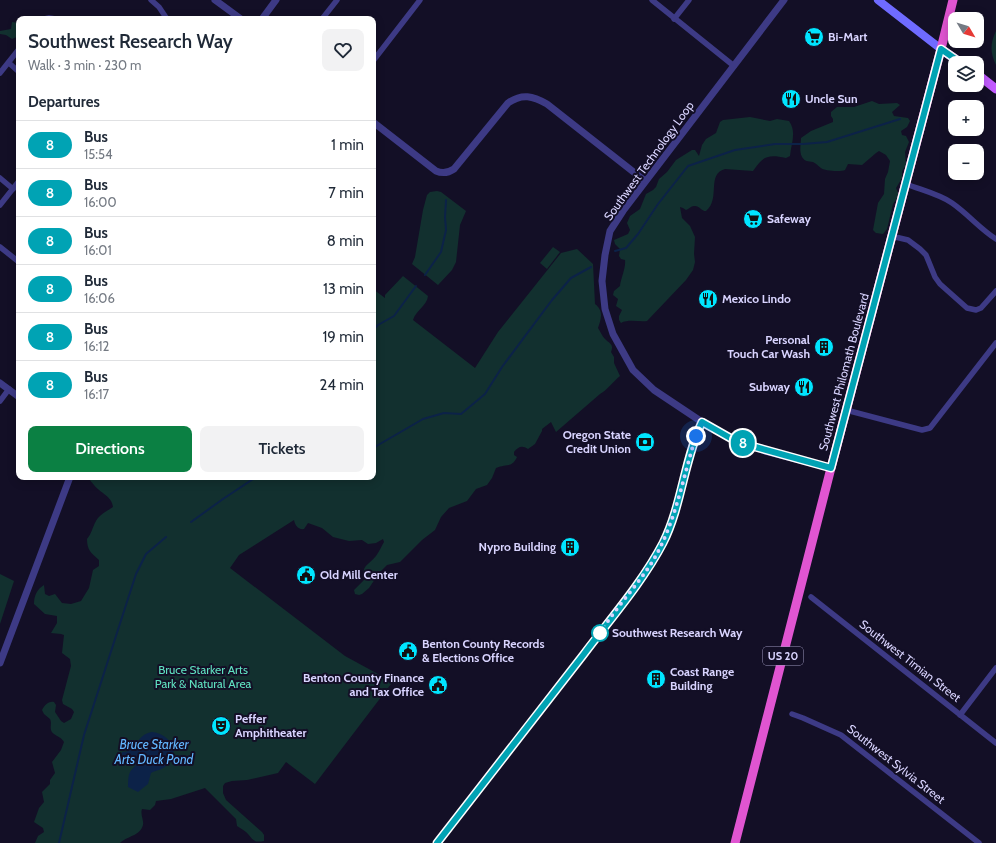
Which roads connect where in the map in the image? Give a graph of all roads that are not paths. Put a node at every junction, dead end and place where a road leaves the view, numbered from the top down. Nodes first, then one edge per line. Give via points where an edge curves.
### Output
1 (151, 0) edge
2 (215, 0) edge
3 (276, 0) edge
4 (337, 0) edge
5 (420, 0) edge
6 (652, 0) edge
7 (689, 0) edge
8 (784, 0) edge
9 (878, 0) edge
10 (953, 0) edge
11 (165, 16) edge
12 (237, 16) edge
13 (264, 16) edge
14 (324, 16) edge
15 (674, 19) junction
16 (941, 49) junction
17 (16, 53) edge
18 (951, 56) edge
19 (376, 57) edge
20 (9, 62) junction
21 (734, 66) junction
22 (16, 69) edge
23 (0, 73) edge
24 (984, 80) edge
25 (996, 89) edge
26 (376, 124) edge
27 (0, 178) edge
28 (646, 181) junction
29 (16, 184) edge
30 (906, 184) junction
31 (13, 188) junction
32 (0, 205) edge
33 (891, 236) junction
34 (996, 240) edge
35 (0, 247) edge
36 (16, 260) edge
37 (996, 291) edge
38 (996, 343) edge
39 (0, 383) edge
40 (9, 389) junction
41 (16, 395) edge
42 (0, 401) edge
43 (846, 410) junction
44 (702, 422) junction
45 (831, 468) junction
46 (69, 480) edge
47 (811, 597) dead end
48 (0, 663) edge
49 (996, 668) edge
50 (792, 714) dead end
51 (960, 715) junction
52 (996, 743) edge
53 (437, 843) edge
54 (735, 843) edge
55 (979, 843) edge

1 - 11 street
2 - 12 street
3 - 13 street
4 - 14 street
5 - 19 street
6 - 15 street
7 - 15 street
8 - 21 street, Southwest Technology Loop
9 - 16 main road
10 - 16 highway, Southwest Philomath Boulevard / US 20
15 - 21 street
16 - 18 main road
16 - 30 highway, Southwest Philomath Boulevard / US 20
17 - 20 street
20 - 22 street
20 - 23 street
21 - 28 street, Southwest Technology Loop
24 - 25 main road
26 - 28 street via 436,171 449,172 458,165 508,103 519,97 531,96 547,104
27 - 31 street
28 - 44 street, Southwest Technology Loop via 610,232 602,281 605,309 613,334 633,370 654,390
29 - 31 street
30 - 33 highway, Southwest Philomath Boulevard / US 20
30 - 34 street via 952,203
31 - 32 street
33 - 37 street via 908,240 920,249 940,284 967,308 981,308
33 - 43 highway, Southwest Philomath Boulevard / US 20
35 - 36 street
38 - 43 street via 933,426 927,429 922,430
39 - 40 street
40 - 41 street
40 - 42 street
43 - 45 highway, Southwest Philomath Boulevard / US 20
44 - 45 street, Southwest Technology Loop via 748,445
44 - 53 street via 694,439 669,528 654,560
45 - 54 highway, Southwest Philomath Boulevard / US 20
46 - 48 street
47 - 51 street, Southwest Timian Street
49 - 51 street
50 - 55 street, Southwest Sylvia Street via 841,735
51 - 52 street, Southwest Timian Street

